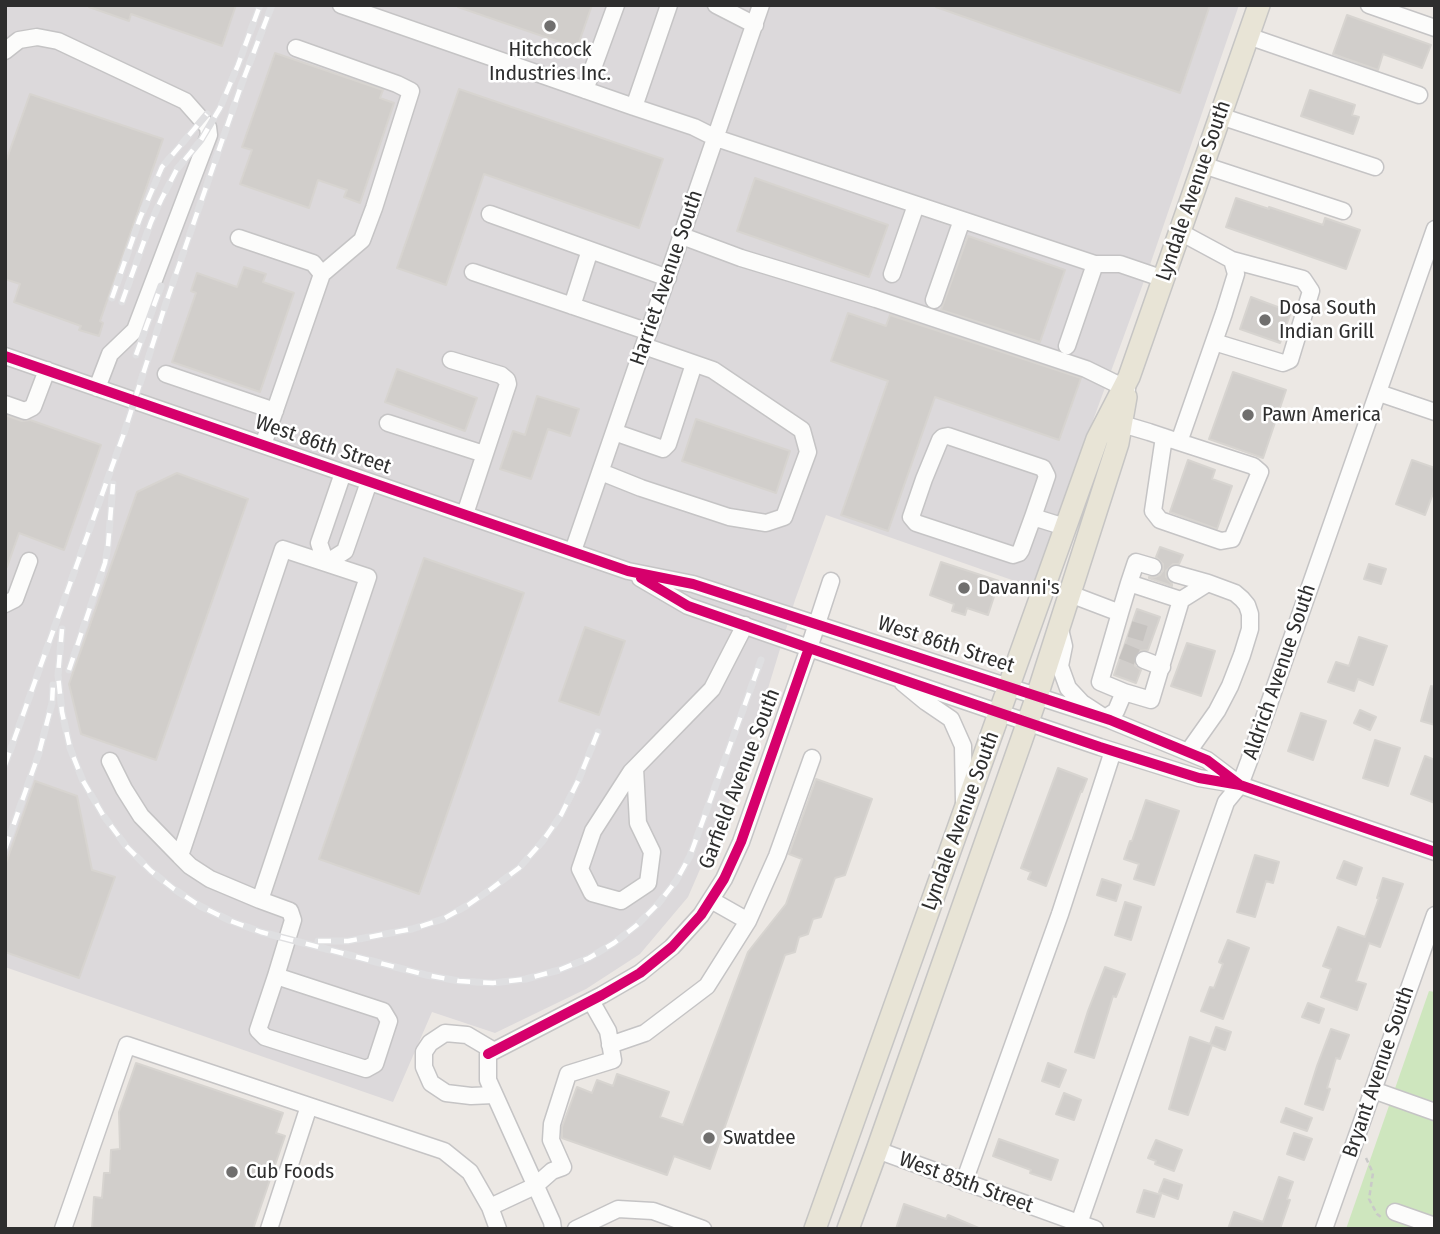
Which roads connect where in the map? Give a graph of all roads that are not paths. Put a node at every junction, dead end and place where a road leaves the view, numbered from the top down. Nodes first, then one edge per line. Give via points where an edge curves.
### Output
1 (341, 5) edge
2 (616, 5) edge
3 (670, 5) edge
4 (716, 5) edge
5 (761, 5) edge
6 (1259, 5) edge
7 (1372, 6) edge
8 (755, 25) junction
9 (1435, 28) edge
10 (1248, 36) junction
11 (296, 48) dead end
12 (5, 51) edge
13 (585, 90) junction
14 (1419, 95) dead end
15 (634, 107) junction
16 (1220, 116) junction
17 (716, 138) junction
18 (1203, 165) junction
19 (1375, 167) dead end
20 (916, 205) junction
21 (1343, 211) dead end
22 (490, 214) dead end
23 (961, 220) junction
24 (1180, 232) junction
25 (682, 236) junction
26 (239, 238) dead end
27 (1433, 240) edge
28 (590, 250) junction
29 (1232, 260) junction
30 (1095, 264) junction
31 (473, 272) dead end
32 (322, 274) junction
33 (892, 274) dead end
34 (668, 278) junction
35 (1164, 279) junction
36 (934, 300) dead end
37 (572, 306) junction
38 (647, 339) junction
39 (1214, 342) junction
40 (1067, 346) dead end
41 (5, 356) edge
42 (451, 360) dead end
43 (694, 364) junction
44 (47, 370) junction
45 (166, 374) dead end
46 (1127, 384) junction
47 (97, 388) junction
48 (1379, 393) junction
49 (5, 404) edge
50 (275, 411) junction
51 (1435, 412) edge
52 (388, 423) dead end
53 (1122, 424) junction
54 (614, 432) junction
55 (1171, 439) junction
56 (263, 445) junction
57 (484, 454) junction
58 (601, 472) junction
59 (344, 473) junction
60 (369, 481) junction
61 (465, 514) junction
62 (1033, 517) junction
63 (1065, 527) junction
64 (573, 551) junction
65 (29, 561) dead end
66 (326, 563) junction
67 (1153, 567) dead end
68 (628, 571) junction
69 (1176, 573) dead end
70 (831, 581) dead end
71 (1129, 583) junction
72 (1208, 583) junction
73 (1070, 594) junction
74 (1181, 600) junction
75 (5, 604) edge
76 (1123, 622) junction
77 (816, 623) junction
78 (745, 625) junction
79 (1059, 627) junction
80 (1153, 636) tunnel mouth
81 (1169, 643) junction
82 (809, 648) junction
83 (1144, 660) tunnel mouth
84 (1161, 667) junction
85 (896, 677) junction
86 (1009, 687) junction
87 (1125, 692) junction
88 (1037, 696) junction
89 (1000, 712) junction
90 (1105, 718) junction
91 (1027, 722) junction
92 (1113, 751) junction
93 (1188, 752) junction
94 (812, 758) dead end
95 (110, 761) dead end
96 (635, 768) junction
97 (1240, 785) junction
98 (965, 811) junction
99 (1435, 852) edge
100 (180, 856) junction
101 (260, 900) junction
102 (711, 900) junction
103 (1435, 915) edge
104 (748, 921) junction
105 (276, 976) junction
106 (591, 1001) junction
107 (610, 1045) junction
108 (491, 1053) junction
109 (1373, 1090) junction
110 (494, 1095) junction
111 (309, 1106) junction
112 (1435, 1112) edge
113 (877, 1150) junction
114 (964, 1182) junction
115 (536, 1186) junction
116 (490, 1207) junction
117 (1390, 1216) road end
118 (1078, 1226) edge
119 (1435, 1226) edge
120 (63, 1229) edge
121 (269, 1229) edge
122 (498, 1229) edge
123 (553, 1229) edge
124 (576, 1229) edge
125 (703, 1229) edge
126 (815, 1229) edge
127 (848, 1229) edge
128 (1095, 1229) edge
129 (1324, 1229) edge

1 - 13 street
2 - 13 street
3 - 15 street
4 - 8 street
5 - 8 street, Harriet Avenue South
6 - 10 main road, Lyndale Avenue South
7 - 9 street
8 - 17 street, Harriet Avenue South
10 - 14 street
10 - 16 main road, Lyndale Avenue South
11 - 32 street via 411,91 362,240
12 - 47 street via 19,40 58,41 185,101 208,127 209,135 135,330 110,354
13 - 15 street
15 - 17 street
16 - 18 main road, Lyndale Avenue South
16 - 19 street
17 - 20 street
17 - 25 street, Harriet Avenue South
18 - 21 street
18 - 24 main road, Lyndale Avenue South
20 - 23 street
20 - 33 street
22 - 28 street
23 - 30 street
23 - 36 street
24 - 29 street
24 - 35 main road, Lyndale Avenue South
25 - 34 street, Harriet Avenue South
25 - 46 street
26 - 32 street via 313,263
27 - 48 street, Aldrich Avenue South
28 - 34 street
28 - 37 street
29 - 39 street via 1236,274
29 - 39 street via 1303,279 1311,291 1290,360 1283,363
30 - 35 street via 1120,264
30 - 40 street
31 - 37 street
32 - 50 street
34 - 38 street, Harriet Avenue South
35 - 46 main road, Lyndale Avenue South
37 - 38 street
38 - 43 street
38 - 54 street, Harriet Avenue South
39 - 55 street
41 - 44 street, West 86th Street
42 - 57 street via 507,380
43 - 54 street via 663,449
43 - 58 street via 713,370 802,430 807,452 784,517 766,523 729,517
44 - 47 street, West 86th Street
44 - 49 street via 33,407 24,411
45 - 50 street
46 - 53 main road, Lyndale Avenue South
46 - 63 main road, Lyndale Avenue South via 1097,439
47 - 56 street, West 86th Street
48 - 51 street
48 - 97 street, Aldrich Avenue South
50 - 56 street
52 - 57 street
53 - 55 street
53 - 73 main road, Lyndale Avenue South
54 - 58 street, Harriet Avenue South
55 - 55 street via 1260,472 1232,539 1221,541 1160,520 1153,510
56 - 59 street, West 86th Street
57 - 61 street
58 - 64 street, Harriet Avenue South
59 - 60 street, West 86th Street
59 - 66 street via 319,543
60 - 61 street, West 86th Street
60 - 66 street via 345,551
61 - 64 street, West 86th Street
62 - 62 street via 1021,550 1013,555 916,523 911,517 940,440 948,436 1043,468 1047,476
62 - 63 street
63 - 86 main road, Lyndale Avenue South
64 - 68 street, West 86th Street
65 - 75 street via 15,599
66 - 100 street via 283,549
66 - 101 street via 368,577
67 - 71 street via 1136,562
68 - 77 street, West 86th Street via 693,583
68 - 78 street, West 86th Street via 688,606
69 - 72 street
70 - 77 street, Garfield Avenue South
71 - 74 street
71 - 76 street
72 - 74 street
72 - 93 street via 1242,598 1251,628 1230,686
73 - 76 street
73 - 79 main road, Lyndale Avenue South
74 - 81 street
76 - 87 street via 1100,682
77 - 82 street, Garfield Avenue South
77 - 86 street, West 86th Street
78 - 82 street, West 86th Street
78 - 96 street via 712,689
79 - 88 main road, Lyndale Avenue South
79 - 90 street via 1064,646 1060,666 1068,688
80 - 81 street
81 - 84 street
82 - 85 street, West 86th Street
82 - 102 street, Garfield Avenue South via 741,842
83 - 84 street
84 - 87 street via 1151,700
85 - 89 street, West 86th Street
85 - 98 street via 951,719 963,746
86 - 88 street, West 86th Street
86 - 89 main road, Lyndale Avenue South
87 - 90 street via 1116,711
88 - 90 street, West 86th Street
88 - 91 main road, Lyndale Avenue South
89 - 91 street, West 86th Street
89 - 98 main road, Lyndale Avenue South
90 - 93 street, West 86th Street
91 - 92 street, West 86th Street
91 - 113 main road, Lyndale Avenue South
92 - 97 street, West 86th Street via 1199,778
92 - 114 street
93 - 97 street, West 86th Street
94 - 104 street
95 - 100 street via 141,816
96 - 96 street via 593,831 580,869 592,893 621,901 648,883 652,852 638,823
97 - 99 street, West 86th Street
97 - 118 street, Aldrich Avenue South via 1226,802
98 - 126 main road, Lyndale Avenue South
100 - 101 street via 210,879
101 - 105 street via 290,911 293,920
102 - 104 street
102 - 106 street, Garfield Avenue South via 672,947 639,974
103 - 109 street, Bryant Avenue South
104 - 107 street via 707,986 645,1033
105 - 105 street via 258,1030 265,1037 366,1069 374,1065 389,1021 383,1011
106 - 107 street via 608,1031
106 - 108 street, Garfield Avenue South
107 - 115 street via 613,1060 568,1074 551,1140 563,1167
108 - 110 street via 488,1080
108 - 110 street via 467,1035 445,1033 424,1052 424,1067 431,1083 446,1093
109 - 112 street
109 - 129 street, Bryant Avenue South
110 - 115 street
111 - 116 street via 444,1151 470,1172
111 - 120 street via 127,1045
111 - 121 street
113 - 114 street, West 85th Street
113 - 127 main road, Lyndale Avenue South
114 - 118 street, West 85th Street
115 - 116 street
115 - 123 street
116 - 122 street
117 - 119 street
118 - 128 street, West 85th Street
124 - 125 street via 618,1209 653,1211

